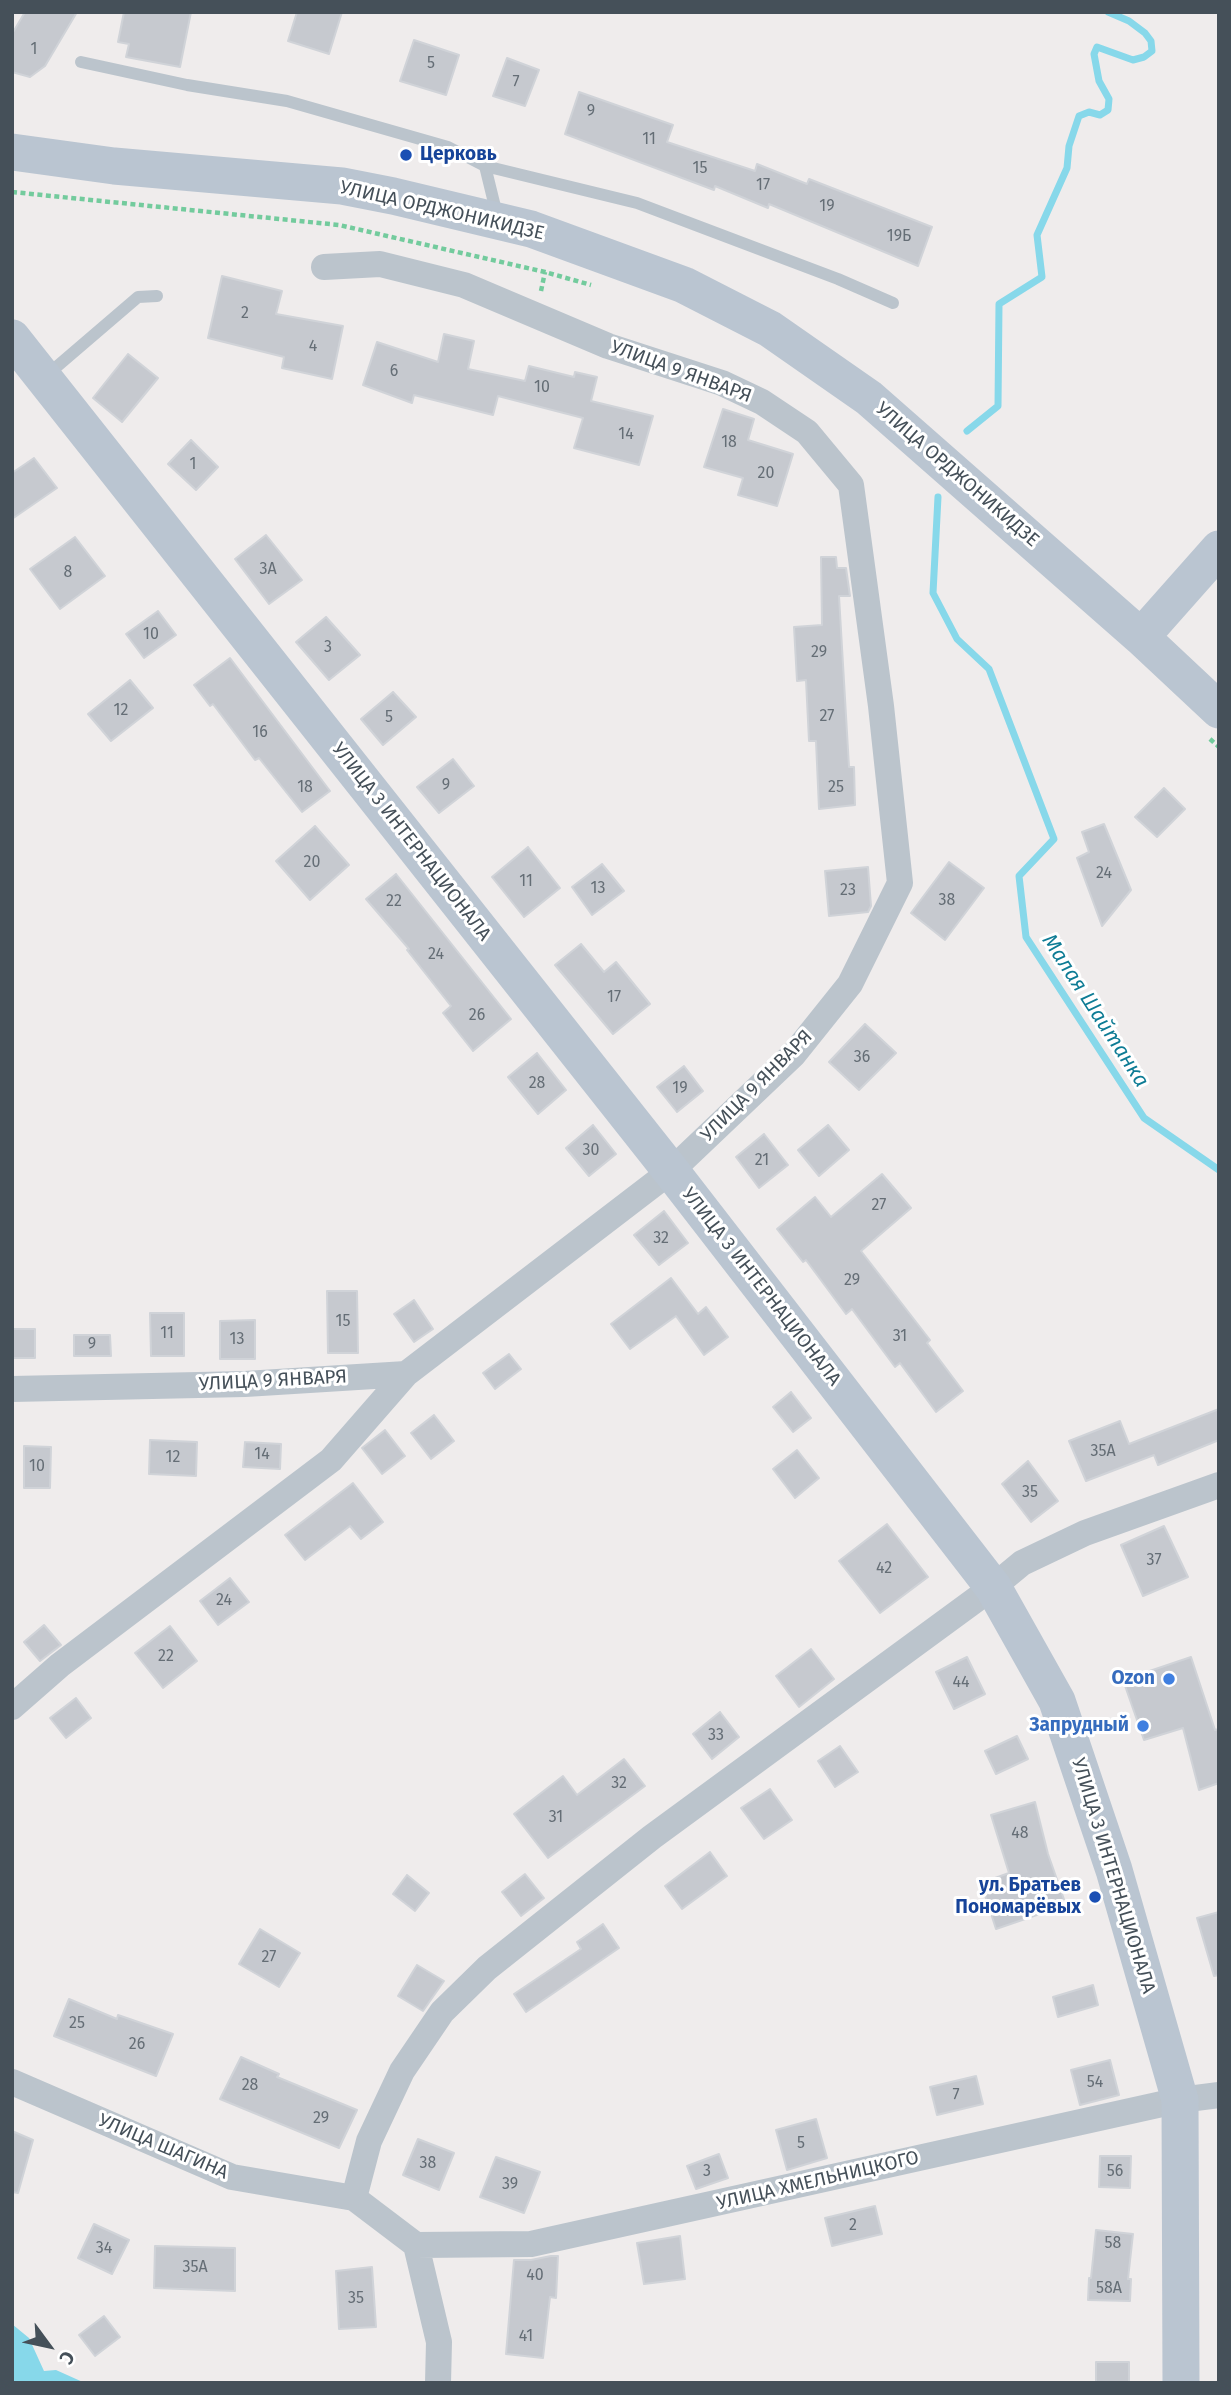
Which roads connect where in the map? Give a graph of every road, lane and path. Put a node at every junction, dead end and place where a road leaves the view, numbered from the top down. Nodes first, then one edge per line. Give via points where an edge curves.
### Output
1 (81, 62) dead end
2 (12, 152) edge
3 (485, 166) junction
4 (499, 222) junction
5 (324, 267) dead end
6 (157, 296) dead end
7 (893, 303) dead end
8 (23, 357) edge
9 (1219, 549) edge
10 (1141, 636) junction
11 (1214, 701) edge
12 (671, 1171) junction
13 (406, 1374) junction
14 (12, 1389) edge
15 (1219, 1485) edge
16 (993, 1587) junction
17 (12, 1707) edge
18 (12, 2082) edge
19 (1219, 2095) edge
20 (1180, 2100) junction
21 (354, 2198) junction
22 (416, 2245) junction
23 (438, 2383) edge
24 (1181, 2383) edge

1 - 3 lane via 287,101 448,147
2 - 4 street, УЛИЦА ОРДЖОНИКИДЗЕ via 342,186
3 - 4 lane
3 - 7 lane via 637,203
4 - 10 street, УЛИЦА ОРДЖОНИКИДЗЕ via 531,229 684,285 770,329 869,398
5 - 12 street, УЛИЦА 9 ЯНВАРЯ via 380,264 464,285 608,346 722,383 762,402 807,432 851,485 900,883 850,984 794,1054
6 - 8 lane via 138,297
8 - 12 street, УЛИЦА 3 ИНТЕРНАЦИОНАЛА
9 - 10 street
10 - 11 street, УЛИЦА ОРДЖОНИКИДЗЕ
12 - 13 street, УЛИЦА 9 ЯНВАРЯ
12 - 16 street, УЛИЦА 3 ИНТЕРНАЦИОНАЛА
13 - 14 street, УЛИЦА 9 ЯНВАРЯ via 246,1384
13 - 17 street via 331,1460 60,1665
15 - 16 street via 1084,1533 1022,1563
16 - 20 street, УЛИЦА 3 ИНТЕРНАЦИОНАЛА via 1057,1702 1114,1870
16 - 21 street via 652,1837 487,1968 442,2012 402,2071 369,2141
18 - 21 street, УЛИЦА ШАГИНА via 232,2178
19 - 20 street, УЛИЦА ХМЕЛЬНИЦКОГО
20 - 22 street, УЛИЦА ХМЕЛЬНИЦКОГО via 531,2244
20 - 24 street, УЛИЦА 3 ИНТЕРНАЦИОНАЛА
21 - 22 street, УЛИЦА ШАГИНА
22 - 23 street via 439,2342

